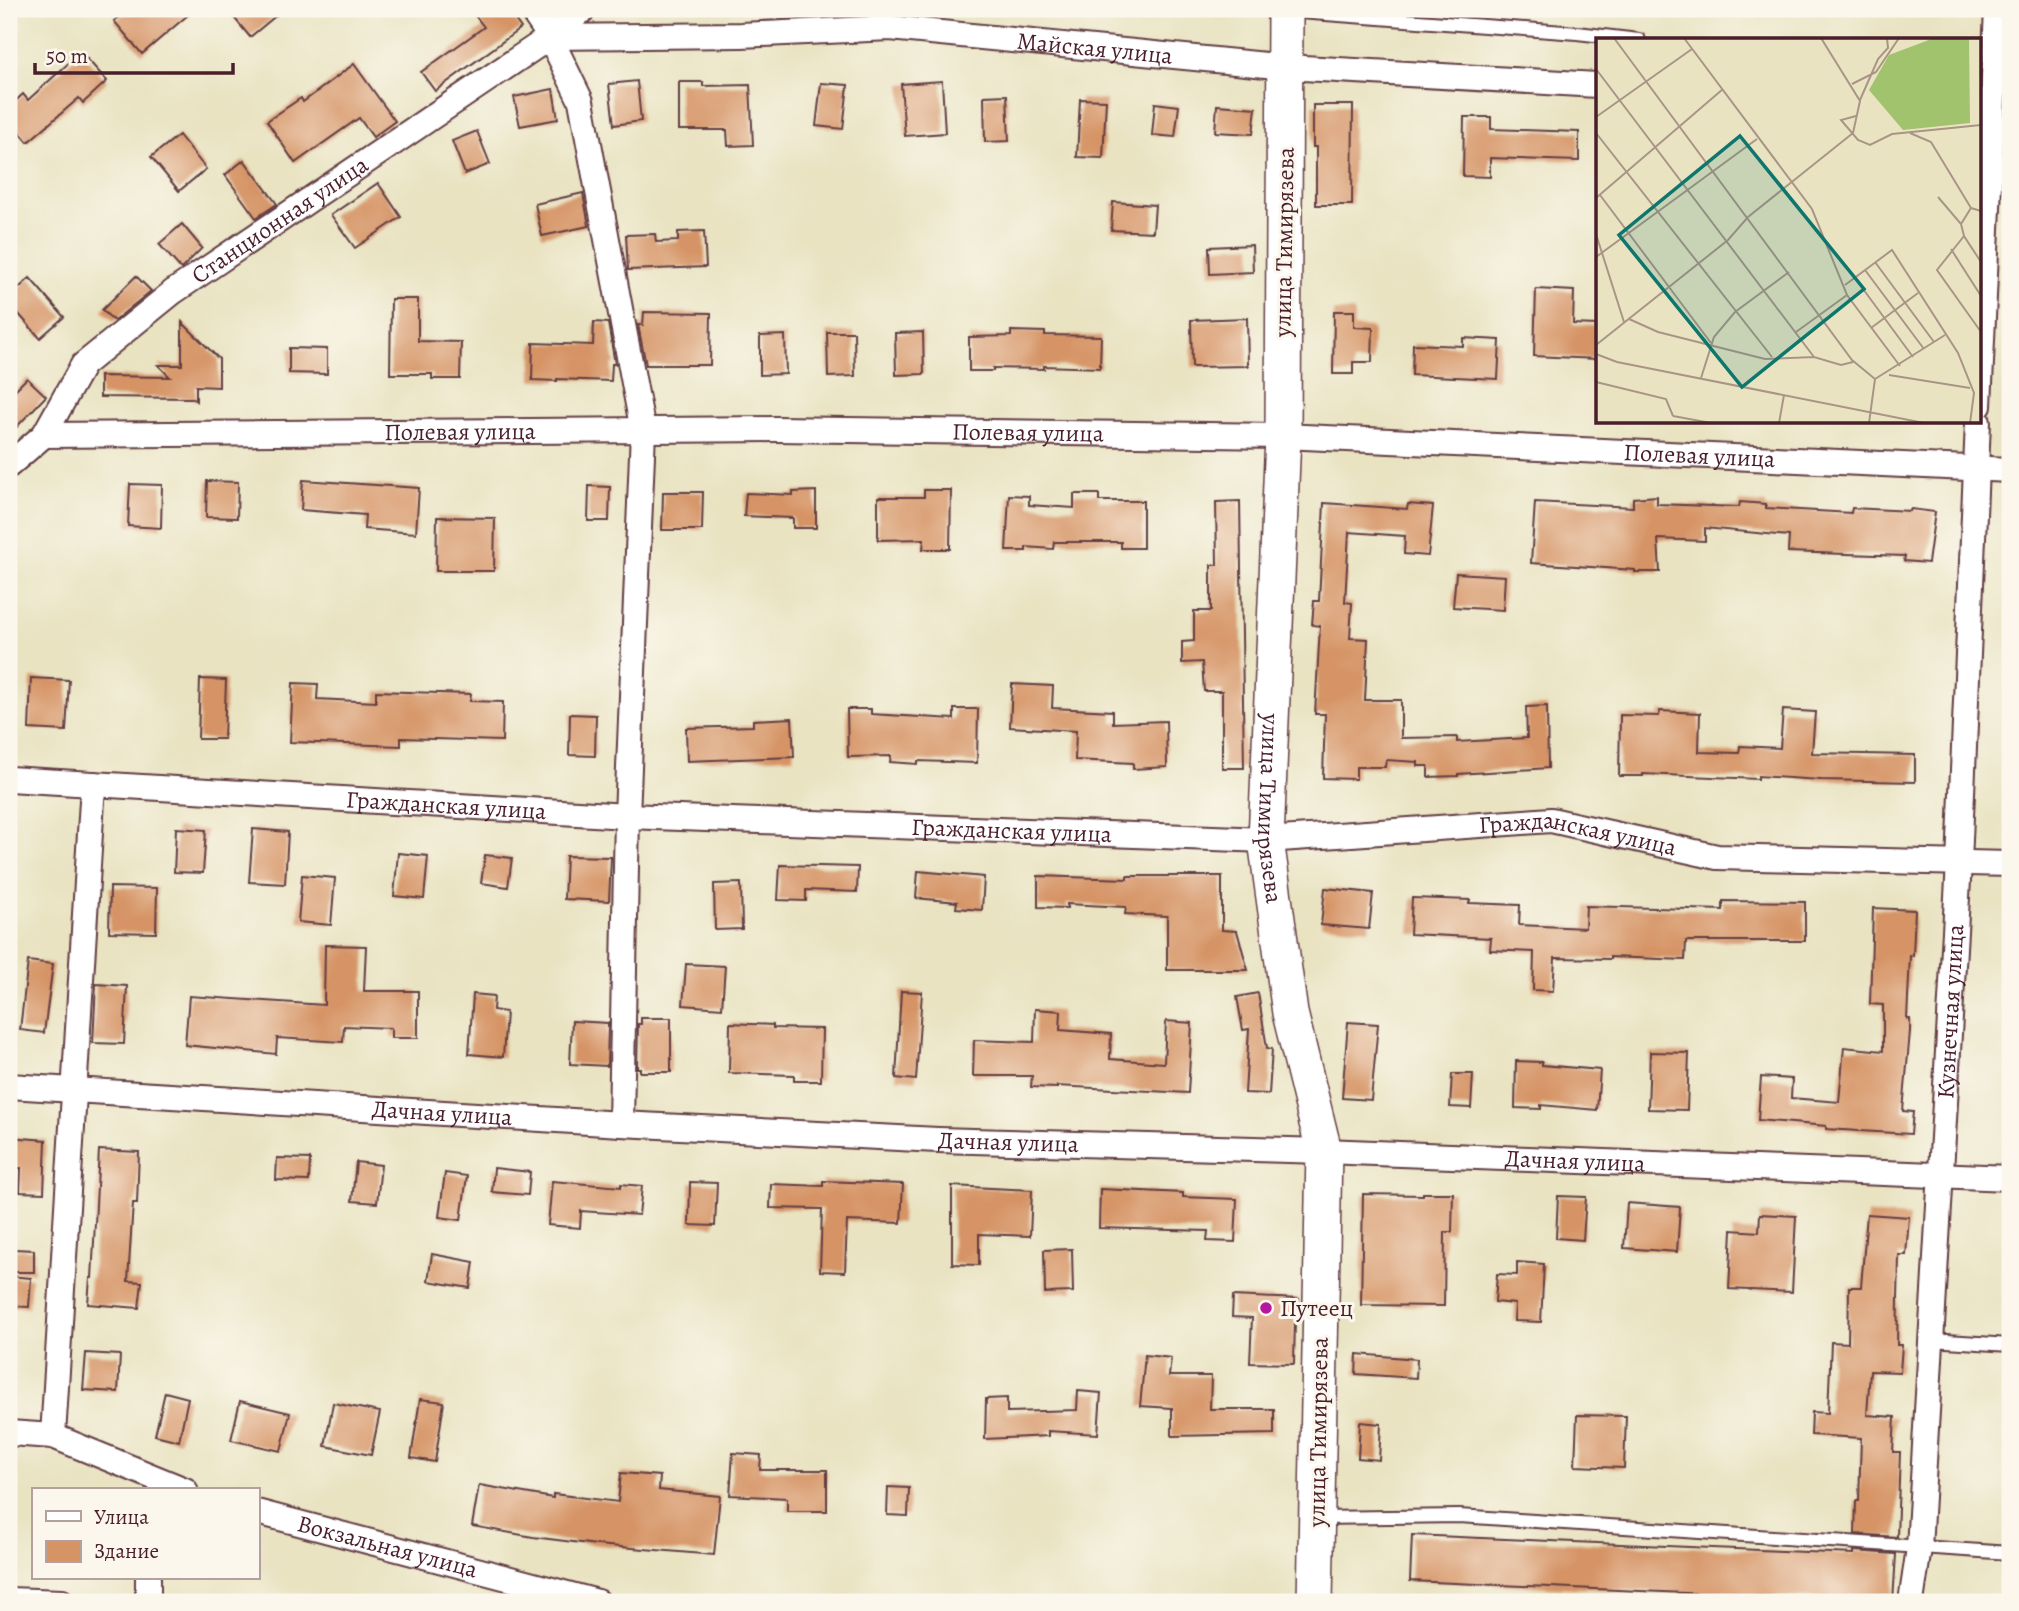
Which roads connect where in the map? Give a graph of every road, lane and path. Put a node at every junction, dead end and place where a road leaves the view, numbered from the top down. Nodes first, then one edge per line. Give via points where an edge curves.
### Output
1 (531, 9) edge
2 (584, 9) edge
3 (1997, 9) edge
4 (1285, 10) edge
5 (550, 37) junction
6 (1621, 38) edge
7 (1286, 67) junction
8 (1596, 85) edge
9 (1994, 107) edge
10 (1980, 386) edge
11 (1978, 424) edge
12 (643, 430) junction
13 (44, 435) junction
14 (1283, 436) junction
15 (9, 466) edge
16 (1976, 469) junction
17 (2010, 470) edge
18 (9, 779) edge
19 (93, 783) junction
20 (627, 816) junction
21 (1266, 840) junction
22 (1959, 863) junction
23 (2010, 864) edge
24 (9, 1086) edge
25 (75, 1090) junction
26 (621, 1124) junction
27 (1324, 1151) junction
28 (1942, 1177) junction
29 (2010, 1178) edge
30 (1931, 1340) junction
31 (2010, 1345) edge
32 (9, 1433) edge
33 (53, 1436) junction
34 (150, 1483) edge
35 (175, 1488) edge
36 (259, 1513) edge
37 (1317, 1518) junction
38 (1919, 1548) junction
39 (2010, 1553) edge
40 (148, 1580) edge
41 (9, 1600) edge
42 (62, 1602) edge
43 (148, 1602) edge
44 (598, 1602) edge
45 (1315, 1602) edge
46 (1911, 1602) edge

1 - 5 street
2 - 5 street, Станционная улица
3 - 9 street
4 - 6 lane
4 - 7 main road, улица Тимирязева
5 - 7 street, Майская улица via 890,28
5 - 12 street via 581,101
5 - 13 street, Станционная улица via 173,292 83,365
7 - 8 street, Майская улица
7 - 14 main road, улица Тимирязева
9 - 10 street
11 - 16 street, Кузнечная улица
12 - 13 street, Полевая улица
12 - 14 street, Полевая улица
12 - 20 street
13 - 15 street, Станционная улица
14 - 16 street, Полевая улица
14 - 21 main road, улица Тимирязева
16 - 17 street, Полевая улица
16 - 22 street, Кузнечная улица
18 - 19 street, Гражданская улица
19 - 20 street, Гражданская улица
19 - 25 street
20 - 21 street, Гражданская улица
20 - 26 street
21 - 22 street, Гражданская улица via 1551,820 1717,857
21 - 27 main road, улица Тимирязева via 1290,1013
22 - 23 street, Гражданская улица
22 - 28 street, Кузнечная улица
24 - 25 street, Дачная улица
25 - 26 street, Дачная улица
25 - 33 street
26 - 27 street, Дачная улица via 938,1140
27 - 28 street, Дачная улица
27 - 37 main road, улица Тимирязева
28 - 29 street, Дачная улица
28 - 30 street, Кузнечная улица
30 - 31 lane
30 - 38 street, Кузнечная улица
32 - 33 street
33 - 34 street
34 - 35 street
36 - 44 street, Вокзальная улица
37 - 38 lane via 1459,1516
37 - 45 main road, улица Тимирязева
38 - 39 lane
38 - 46 street, Кузнечная улица
40 - 43 street
41 - 42 street

